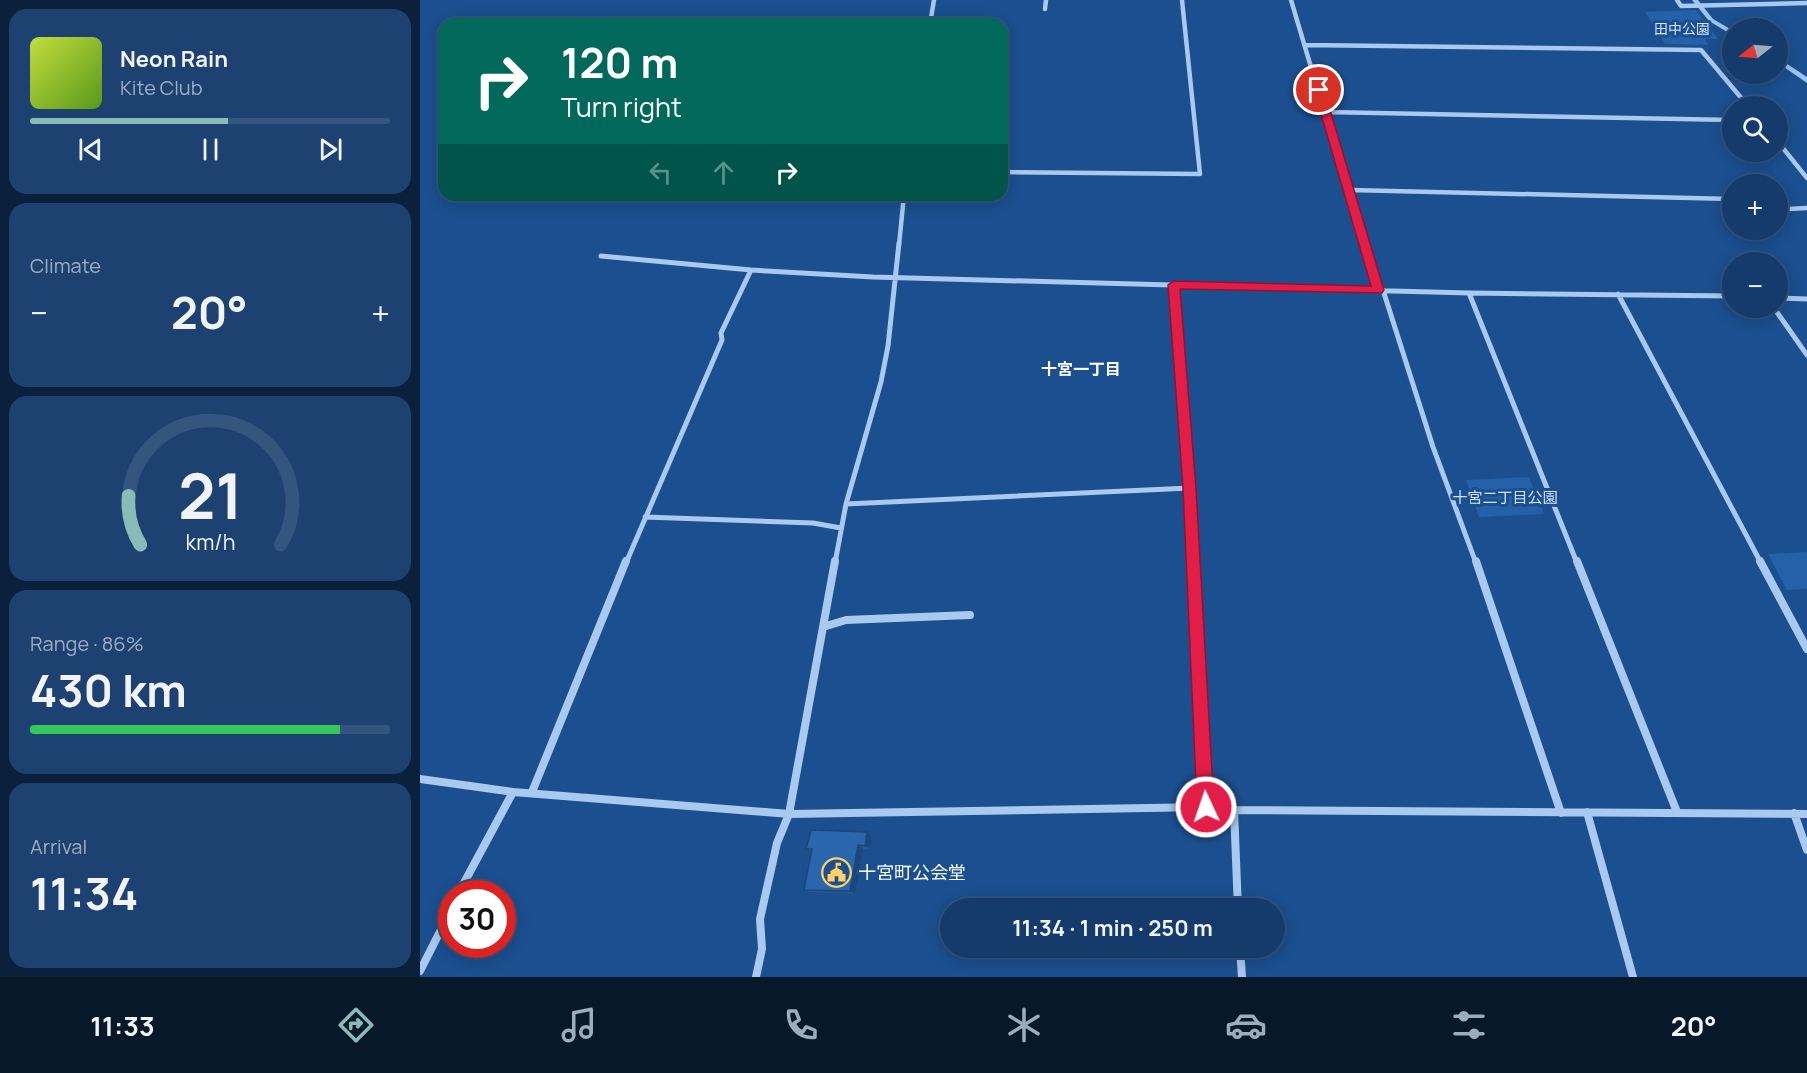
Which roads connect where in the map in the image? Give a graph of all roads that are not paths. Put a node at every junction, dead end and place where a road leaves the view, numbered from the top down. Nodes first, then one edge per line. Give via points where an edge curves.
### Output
1 (934, 0) edge
2 (1046, 0) edge
3 (1182, 0) edge
4 (1291, 0) edge
5 (1677, 0) edge
6 (1807, 3) edge
7 (1045, 9) dead end
8 (931, 18) edge
9 (1305, 45) junction
10 (1740, 96) edge
11 (1326, 112) junction
12 (1722, 120) edge
13 (1788, 154) edge
14 (1008, 172) edge
15 (1807, 178) edge
16 (1350, 190) junction
17 (1722, 199) edge
18 (903, 201) edge
19 (1807, 208) edge
20 (1788, 209) edge
21 (602, 256) dead end
22 (751, 270) junction
23 (894, 278) junction
24 (1174, 285) junction
25 (1381, 290) junction
26 (1468, 292) junction
27 (1618, 294) junction
28 (1722, 296) edge
29 (1788, 298) edge
30 (1807, 299) edge
31 (1781, 318) edge
32 (1807, 355) edge
33 (1190, 488) junction
34 (846, 504) junction
35 (645, 517) junction
36 (841, 528) junction
37 (969, 615) dead end
38 (823, 627) junction
39 (1807, 649) edge
40 (420, 779) edge
41 (513, 792) junction
42 (532, 792) junction
43 (1206, 807) junction
44 (1234, 810) junction
45 (1587, 812) junction
46 (1677, 812) junction
47 (1561, 813) junction
48 (1794, 813) junction
49 (789, 814) junction
50 (1807, 814) edge
51 (1807, 850) edge
52 (466, 880) edge
53 (1238, 898) edge
54 (438, 936) edge
55 (1241, 958) edge
56 (420, 971) edge
57 (756, 977) edge
58 (1242, 977) edge
59 (1633, 977) edge

1 - 8 street
2 - 7 street
3 - 14 street via 1200,174
4 - 9 street
5 - 6 street via 1682,6
9 - 10 street via 1701,50
9 - 11 street
11 - 12 street
11 - 16 street
13 - 15 street
16 - 17 street
16 - 25 street
18 - 23 street
19 - 20 street
21 - 22 street
22 - 23 street
22 - 35 street
23 - 24 street
23 - 34 street via 881,382
24 - 25 street
24 - 33 street
25 - 26 street
25 - 47 street
26 - 27 street
26 - 46 street
27 - 28 street
27 - 39 street
29 - 30 street
31 - 32 street
33 - 34 street
33 - 43 street
34 - 36 street
35 - 36 street via 813,523
35 - 42 street
36 - 38 street
37 - 38 street via 846,620
38 - 49 street
40 - 41 street
41 - 42 street
41 - 52 street
42 - 49 street
43 - 44 street
43 - 49 street
44 - 47 street
44 - 53 street
45 - 46 street
45 - 47 street
45 - 59 street
46 - 48 street
48 - 50 street
48 - 51 street
49 - 57 street via 777,843 760,919 762,949
54 - 56 street
55 - 58 street

